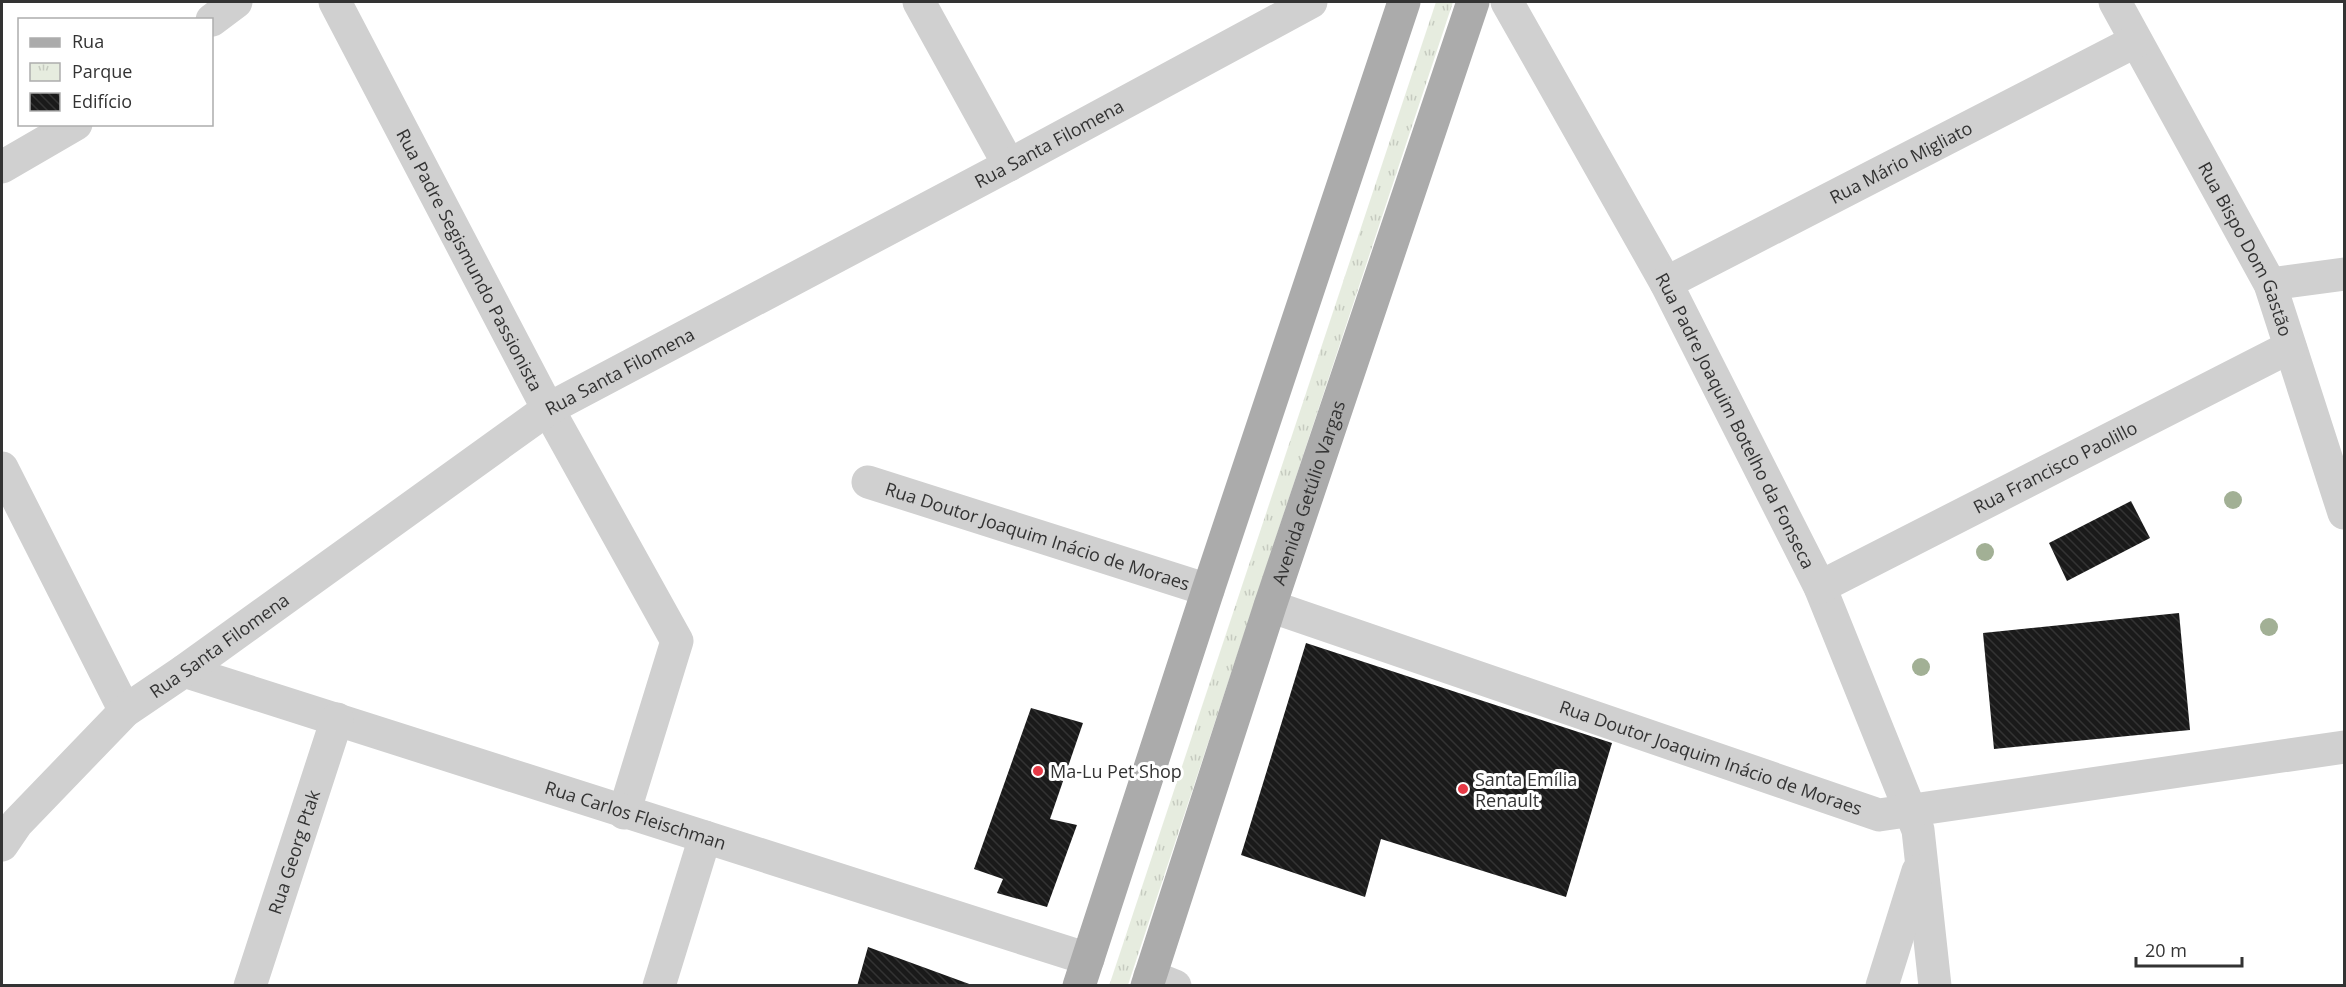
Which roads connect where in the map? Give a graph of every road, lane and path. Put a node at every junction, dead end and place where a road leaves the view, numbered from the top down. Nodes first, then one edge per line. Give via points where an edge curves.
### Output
1 (236, 2) edge
2 (335, 2) edge
3 (920, 2) edge
4 (1311, 2) edge
5 (1404, 2) edge
6 (1473, 2) edge
7 (1507, 2) edge
8 (2115, 2) edge
9 (213, 19) edge
10 (2136, 41) junction
11 (73, 126) edge
12 (1010, 165) junction
13 (2, 167) edge
14 (2344, 274) edge
15 (1666, 283) junction
16 (2270, 284) junction
17 (2290, 347) junction
18 (548, 409) junction
19 (2, 468) edge
20 (868, 482) dead end
21 (2344, 513) edge
22 (1820, 587) junction
23 (1208, 590) junction
24 (1270, 606) junction
25 (184, 671) junction
26 (125, 711) junction
27 (337, 719) junction
28 (2344, 747) edge
29 (1909, 810) junction
30 (624, 813) junction
31 (705, 837) junction
32 (2, 845) edge
33 (1922, 858) junction
34 (1084, 972) edge
35 (1157, 982) edge
36 (250, 986) edge
37 (659, 986) edge
38 (1882, 986) edge
39 (1935, 986) edge

1 - 9 street
2 - 18 street, Rua Padre Segismundo Passionista
3 - 12 street
4 - 12 street, Rua Santa Filomena
5 - 23 main road
6 - 24 main road, Avenida Getúlio Vargas
7 - 15 street, Rua Padre Joaquim Botelho da Fonseca
8 - 10 street, Rua Bispo Dom Gastão
10 - 15 street, Rua Mário Migliato
10 - 16 street, Rua Bispo Dom Gastão
11 - 13 street
12 - 18 street, Rua Santa Filomena
14 - 16 street
15 - 22 street, Rua Padre Joaquim Botelho da Fonseca
16 - 17 street, Rua Bispo Dom Gastão
17 - 21 street, Rua Bispo Dom Gastão
17 - 22 street, Rua Francisco Paolillo
18 - 25 street, Rua Santa Filomena
18 - 30 street, Rua Padre Segismundo Passionista via 677,641
19 - 26 street
20 - 23 street, Rua Doutor Joaquim Inácio de Moraes
22 - 29 street, Rua Padre Joaquim Botelho da Fonseca
23 - 34 main road
24 - 29 street, Rua Doutor Joaquim Inácio de Moraes via 1880,815
24 - 35 main road, Avenida Getúlio Vargas
25 - 26 street, Rua Santa Filomena
25 - 27 street, Rua Carlos Fleischman
26 - 32 street, Rua Santa Filomena via 17,823
27 - 30 street, Rua Carlos Fleischman
27 - 36 street, Rua Georg Ptak
28 - 29 street, Rua Doutor Joaquim Inácio de Moraes
29 - 33 street, Rua Padre Joaquim Botelho da Fonseca via 1918,830
30 - 31 street, Rua Carlos Fleischman
31 - 34 street, Rua Carlos Fleischman
31 - 37 street
33 - 38 street, Rua Padre Joaquim Botelho da Fonseca
33 - 39 street, Rua Padre Joaquim Botelho da Fonseca

